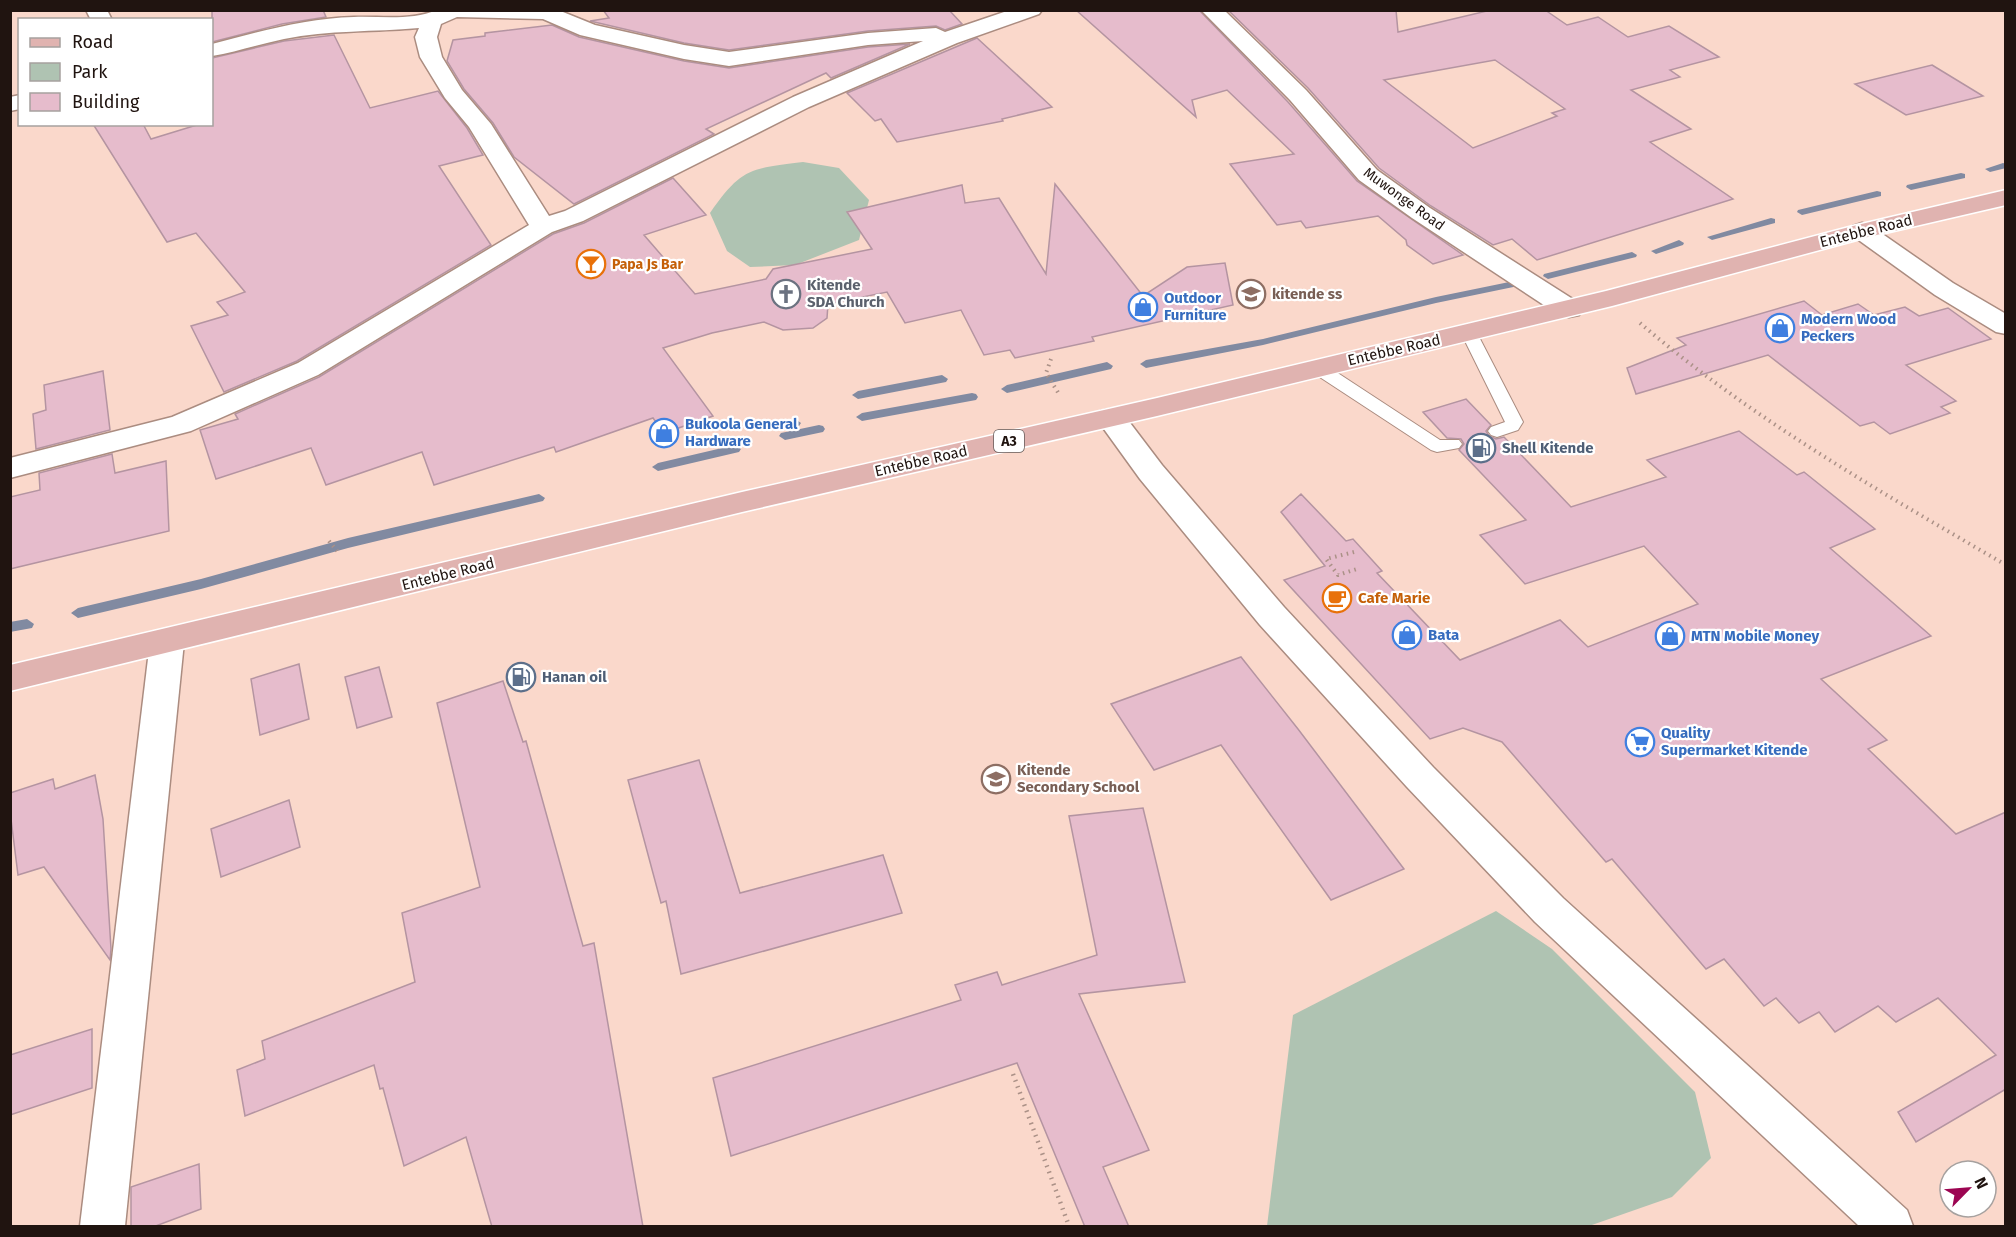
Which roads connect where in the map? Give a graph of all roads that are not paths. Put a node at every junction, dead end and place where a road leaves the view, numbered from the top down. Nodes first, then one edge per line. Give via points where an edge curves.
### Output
1 (1032, 10) edge
2 (1211, 10) edge
3 (457, 11) edge
4 (432, 20) junction
5 (962, 33) junction
6 (213, 50) edge
7 (2006, 197) edge
8 (543, 227) junction
9 (1862, 231) junction
10 (1569, 309) junction
11 (2006, 326) edge
12 (1469, 333) junction
13 (1318, 368) junction
14 (1112, 418) junction
15 (1497, 430) dead end
16 (1453, 444) dead end
17 (10, 468) edge
18 (167, 642) junction
19 (10, 678) edge
20 (102, 1227) edge
21 (1891, 1227) edge

1 - 5 street
2 - 10 street, Muwonge Road via 1298,95 1368,175
3 - 4 street
3 - 5 street via 546,13 588,30 729,59 868,39
4 - 6 street via 354,23 285,32
4 - 8 street via 426,37 431,57 453,93 479,124
5 - 8 street via 801,102 620,195
7 - 9 main road, Entebbe Road / A3
8 - 17 street via 308,369 181,424
9 - 10 main road, Entebbe Road / A3
9 - 11 street via 1944,289
10 - 12 main road, Entebbe Road / A3
12 - 13 main road, Entebbe Road / A3
12 - 15 lane via 1514,422
13 - 14 main road, Entebbe Road / A3
13 - 16 lane via 1437,446
14 - 18 main road, Entebbe Road / A3 via 742,502
14 - 21 street via 1151,472 1272,616 1428,786 1549,910
18 - 19 main road, Entebbe Road / A3
18 - 20 street

